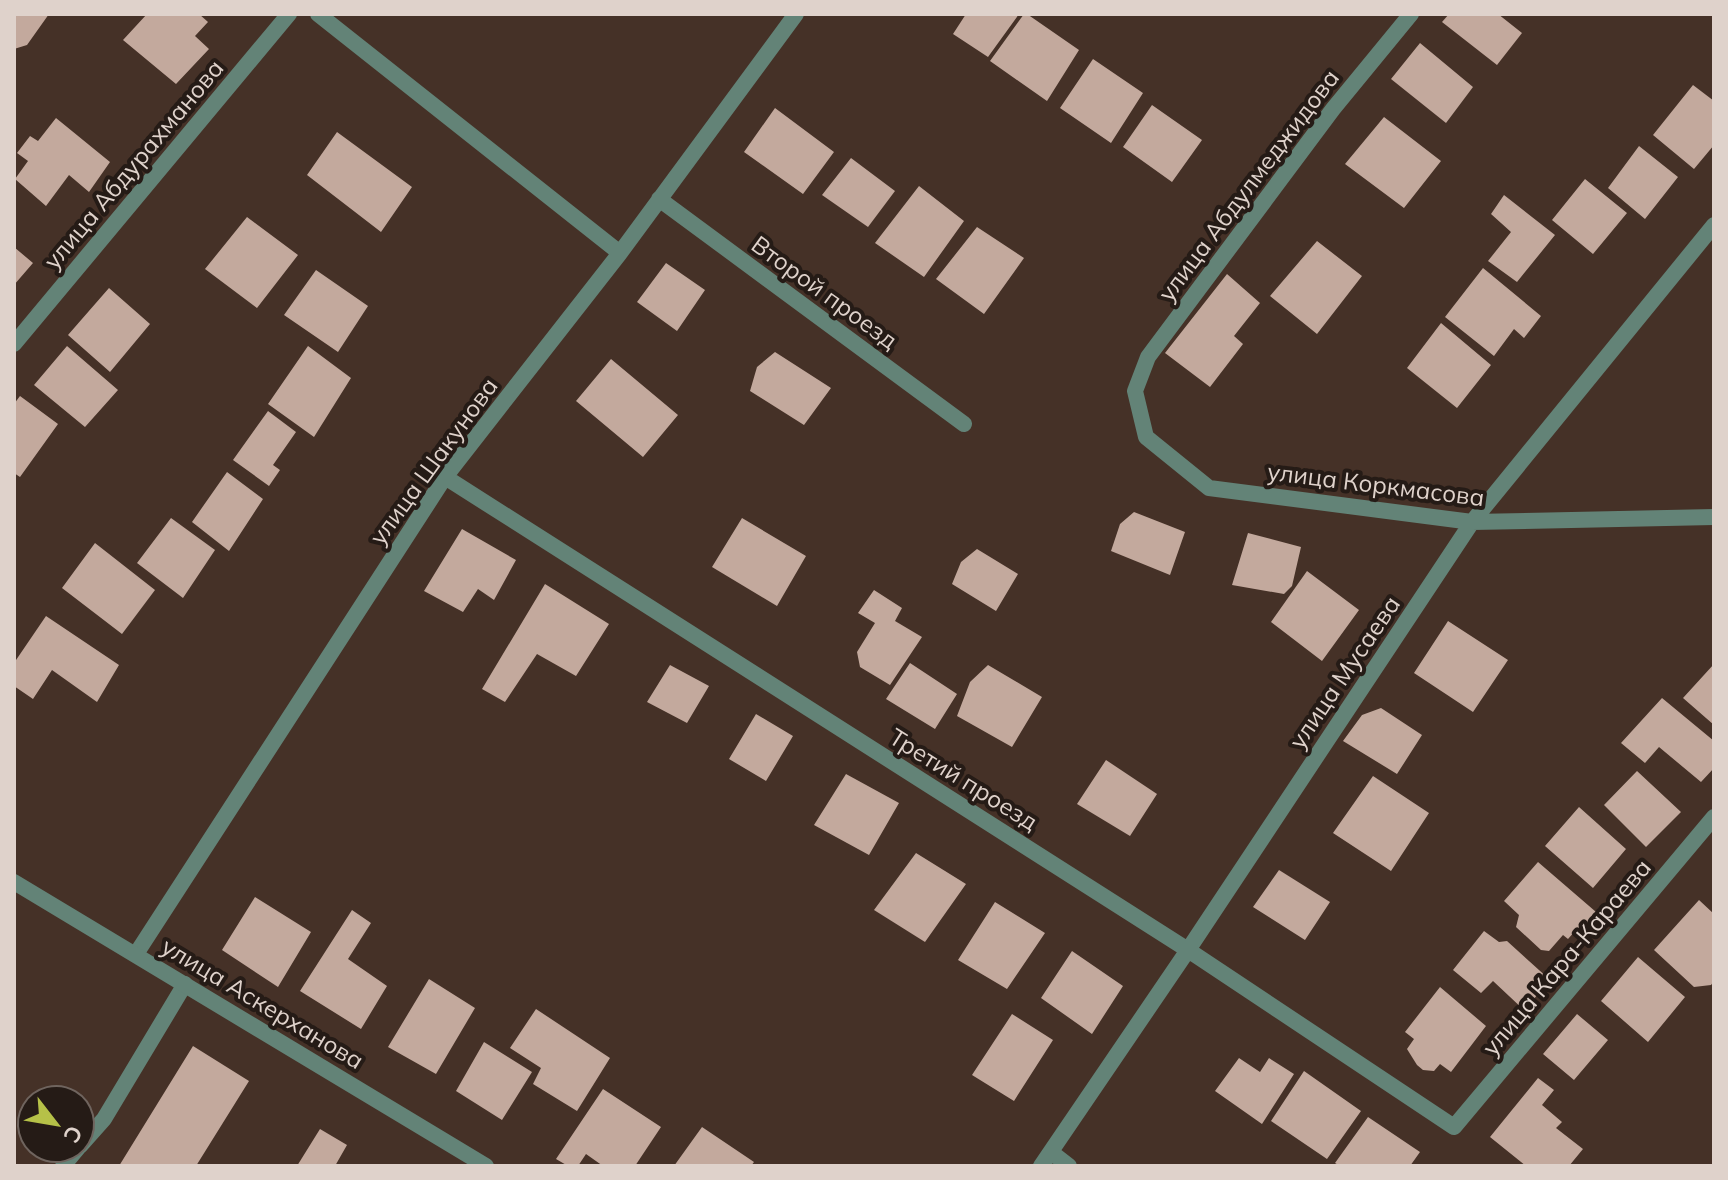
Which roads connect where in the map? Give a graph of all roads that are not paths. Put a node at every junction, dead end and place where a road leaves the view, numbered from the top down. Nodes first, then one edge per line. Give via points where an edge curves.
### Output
1 (289, 14) edge
2 (318, 14) edge
3 (796, 14) edge
4 (1411, 14) edge
5 (659, 199) junction
6 (1714, 225) edge
7 (620, 253) junction
8 (14, 344) edge
9 (1135, 391) joint
10 (964, 424) dead end
11 (445, 477) junction
12 (1714, 517) edge
13 (1472, 522) junction
14 (1714, 817) edge
15 (14, 882) edge
16 (1188, 950) junction
17 (136, 954) junction
18 (185, 984) junction
19 (1454, 1127) joint
20 (96, 1128) edge
21 (1046, 1159) edge
22 (486, 1166) edge
23 (1069, 1166) edge

1 - 8 street, улица Абдурахманова
2 - 7 street
3 - 5 street, улица Шакунова
4 - 9 street, улица Абдулмеджидова via 1333,109 1148,357
5 - 7 street, улица Шакунова
5 - 10 street, Второй проезд
6 - 13 street, улица Мусаева
7 - 11 street, улица Шакунова
9 - 13 street, улица Коркмасова via 1146,437 1209,488
11 - 16 street, Третий проезд
11 - 17 street, улица Шакунова
12 - 13 street, улица Коркмасова
13 - 16 street, улица Мусаева
14 - 19 street, улица Кара-Караева
15 - 17 street, улица Аскерханова
16 - 19 street, Третий проезд
16 - 21 street, улица Мусаева
17 - 18 street, улица Аскерханова
18 - 20 street
18 - 22 street, улица Аскерханова
21 - 23 street

